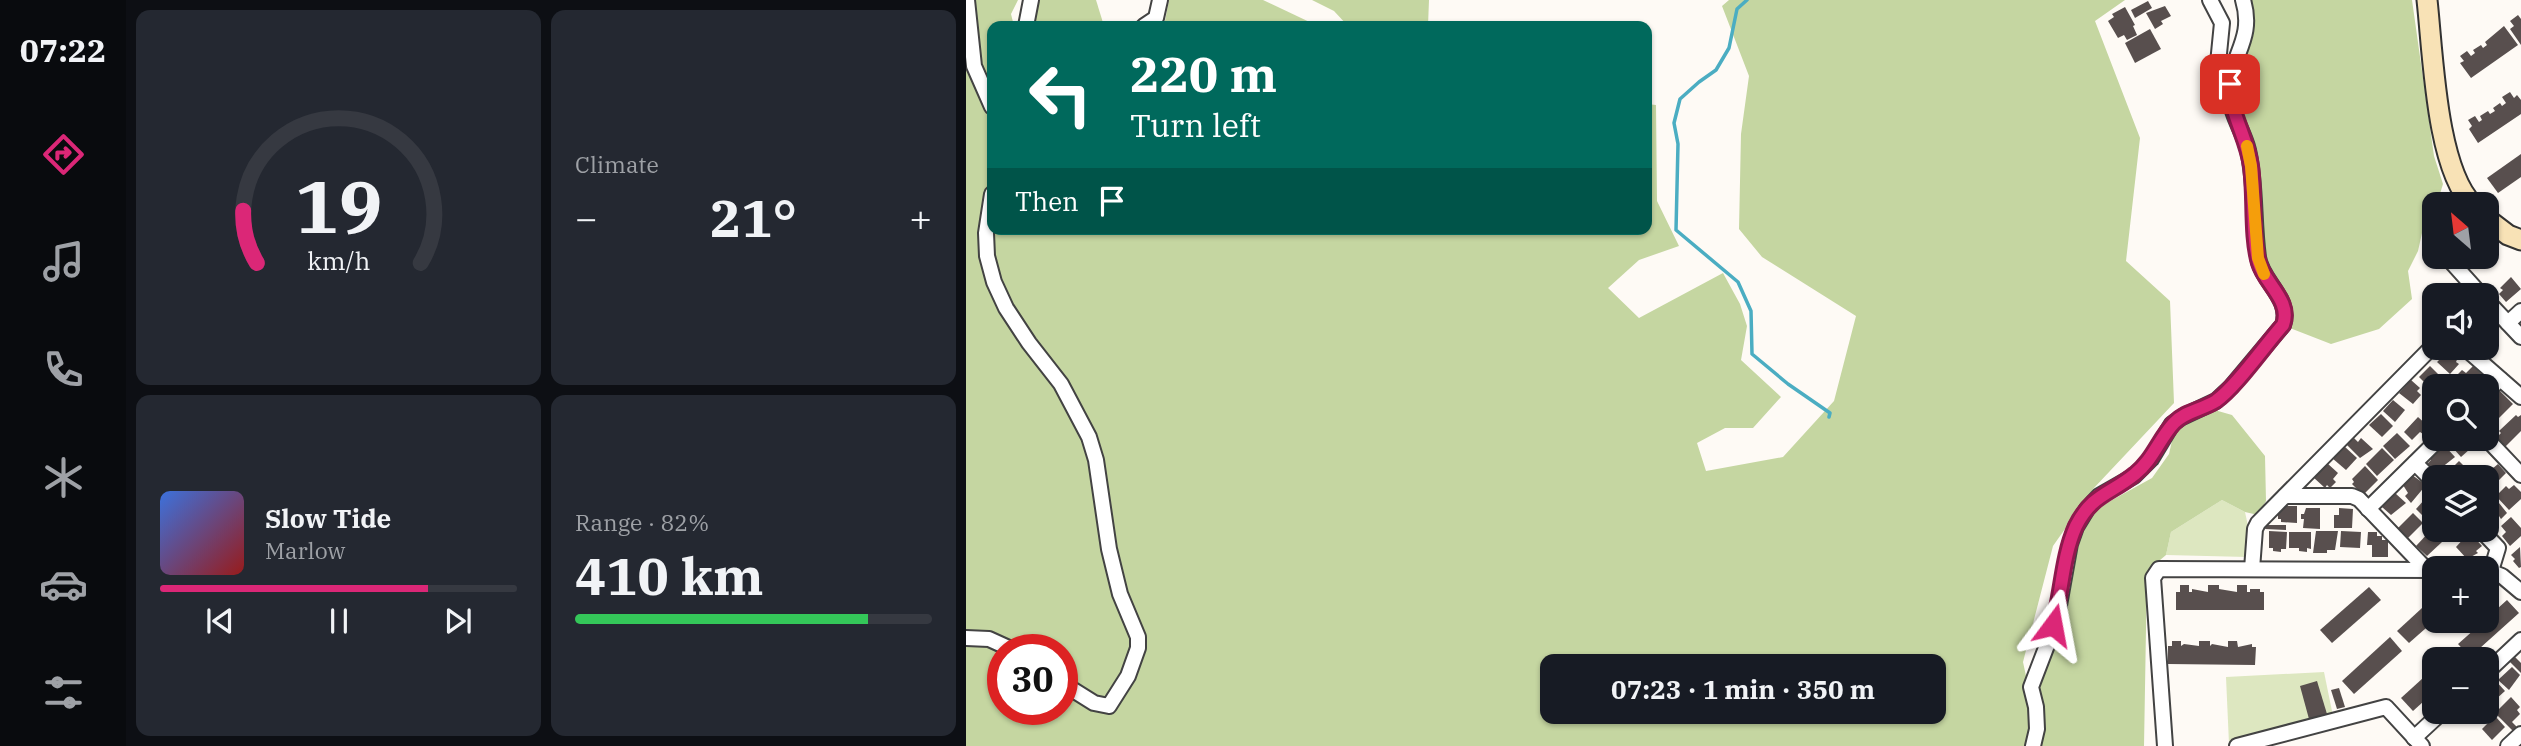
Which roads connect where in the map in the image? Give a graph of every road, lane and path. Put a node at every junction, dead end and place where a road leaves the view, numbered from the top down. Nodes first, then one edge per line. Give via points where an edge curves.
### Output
1 (967, 0) edge
2 (1031, 0) edge
3 (1160, 0) edge
4 (2210, 0) edge
5 (2243, 0) edge
6 (2427, 0) edge
7 (1027, 21) edge
8 (1152, 21) edge
9 (987, 96) edge
10 (2214, 104) dead end
11 (2461, 192) edge
12 (987, 226) edge
13 (2499, 228) edge
14 (2521, 240) edge
15 (2521, 311) edge
16 (2499, 314) edge
17 (2508, 323) junction
18 (2521, 337) edge
19 (2422, 357) edge
20 (2479, 360) edge
21 (2500, 379) joint
22 (2521, 397) edge
23 (2427, 451) edge
24 (2498, 451) edge
25 (2415, 463) junction
26 (2422, 470) edge
27 (2521, 475) edge
28 (2285, 496) junction
29 (2368, 509) junction
30 (2422, 562) edge
31 (2252, 569) junction
32 (2422, 570) edge
33 (2499, 576) edge
34 (2521, 592) edge
35 (966, 638) edge
36 (987, 639) edge
37 (2521, 640) edge
38 (2499, 661) edge
39 (1078, 693) edge
40 (2432, 724) edge
41 (2521, 734) edge
42 (2418, 742) edge
43 (2033, 746) edge
44 (2165, 746) edge
45 (2237, 746) edge
46 (2508, 746) edge

1 - 9 street via 974,66
2 - 7 street
3 - 8 street
4 - 10 street via 2222,23
5 - 43 street via 2247,33 2234,64 2230,101 2251,166 2259,265 2286,316 2231,387 2216,401 2182,416 2151,459 2134,476 2099,496 2081,518 2070,544 2049,640 2031,687 2037,729
6 - 11 street via 2444,141
12 - 39 street via 987,257 1006,308 1061,384 1089,437 1120,594 1138,637 1128,676 1109,706
13 - 14 street
15 - 17 street
16 - 17 street
17 - 18 street
19 - 28 street
20 - 21 street
21 - 22 street
23 - 25 street
24 - 27 street
25 - 26 street
25 - 29 street
28 - 29 street via 2352,496
28 - 31 street via 2255,529
29 - 30 street
31 - 32 street
31 - 44 street via 2165,568 2153,578
33 - 34 street
35 - 36 street
37 - 38 street
40 - 42 street
41 - 46 street
42 - 45 street via 2386,707

